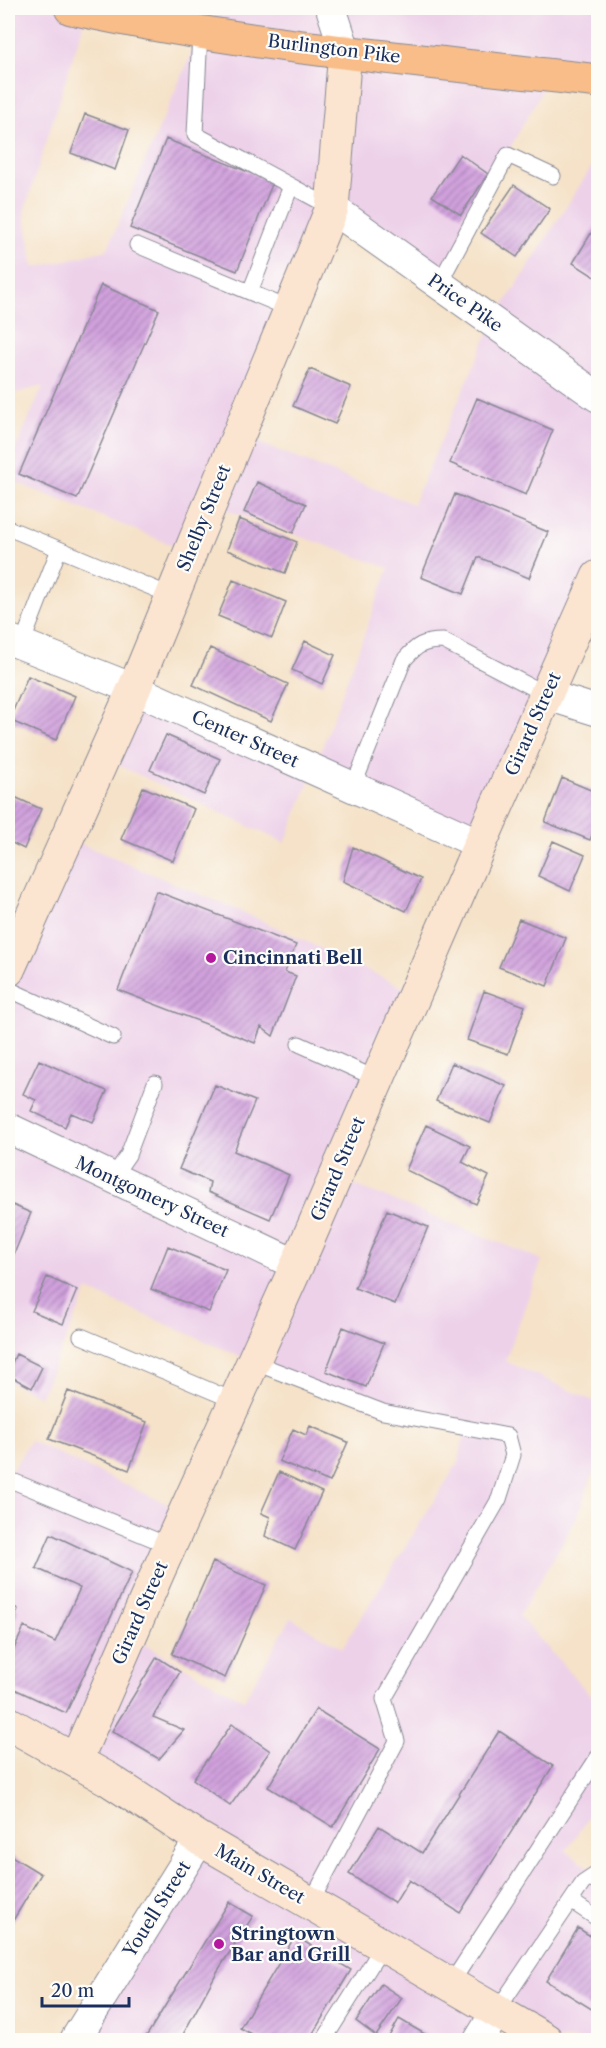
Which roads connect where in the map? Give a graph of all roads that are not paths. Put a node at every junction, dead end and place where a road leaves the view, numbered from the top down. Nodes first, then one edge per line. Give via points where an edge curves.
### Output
1 (71, 8) edge
2 (331, 8) edge
3 (200, 33) junction
4 (345, 51) junction
5 (598, 81) edge
6 (553, 176) dead end
7 (291, 186) junction
8 (332, 208) junction
9 (137, 245) dead end
10 (439, 284) junction
11 (250, 292) junction
12 (290, 309) junction
13 (598, 397) edge
14 (8, 528) edge
15 (59, 549) junction
16 (598, 577) edge
17 (172, 596) junction
18 (15, 642) edge
19 (134, 689) junction
20 (547, 695) junction
21 (598, 711) edge
22 (352, 787) junction
23 (480, 844) junction
24 (8, 970) edge
25 (8, 988) edge
26 (113, 1037) dead end
27 (299, 1044) dead end
28 (377, 1079) junction
29 (154, 1083) dead end
30 (8, 1128) edge
31 (112, 1178) junction
32 (297, 1264) junction
33 (81, 1336) dead end
34 (253, 1362) junction
35 (235, 1401) junction
36 (8, 1479) edge
37 (170, 1546) junction
38 (8, 1723) edge
39 (598, 1757) edge
40 (76, 1760) junction
41 (200, 1839) junction
42 (598, 1873) edge
43 (571, 1901) junction
44 (310, 1904) junction
45 (598, 1919) edge
46 (383, 1946) junction
47 (450, 1985) junction
48 (496, 2012) junction
49 (75, 2040) edge
50 (324, 2040) edge
51 (479, 2040) edge
52 (546, 2040) edge

1 - 3 main road, Burlington Pike
2 - 4 street
3 - 4 main road, Burlington Pike
3 - 7 lane via 195,134
4 - 5 main road, Burlington Pike
4 - 8 street, Shelby Street
6 - 10 lane via 508,155
7 - 8 lane
7 - 11 lane
8 - 10 street, Price Pike
8 - 12 street, Shelby Street
9 - 11 lane
10 - 13 street, Price Pike
11 - 12 lane
12 - 17 street, Shelby Street
14 - 15 lane
15 - 17 lane
15 - 18 lane
16 - 20 street, Girard Street
17 - 19 street, Shelby Street
18 - 19 street, Center Street
19 - 22 street, Center Street
19 - 24 street, Shelby Street
20 - 21 street
20 - 22 lane via 442,641 428,641 415,647 404,660
20 - 23 street, Girard Street
22 - 23 street, Center Street
23 - 28 street, Girard Street
25 - 26 lane
27 - 28 lane
28 - 32 street, Girard Street
29 - 31 lane via 128,1155
30 - 31 street, Montgomery Street
31 - 32 street, Montgomery Street
32 - 34 street, Girard Street
33 - 35 lane
34 - 35 street, Girard Street
34 - 44 lane via 383,1412 507,1436 513,1455 499,1499 384,1699 397,1741
35 - 37 street, Girard Street
36 - 37 lane
37 - 40 street, Girard Street
38 - 40 street, Main Street
39 - 47 lane
40 - 41 street, Main Street
41 - 44 street, Main Street
41 - 49 street, Youell Street
42 - 43 lane via 583,1883
43 - 45 lane
43 - 48 lane
44 - 46 street, Main Street
46 - 47 street, Main Street
46 - 50 lane
47 - 48 street, Main Street
48 - 51 street
48 - 52 street, Main Street

